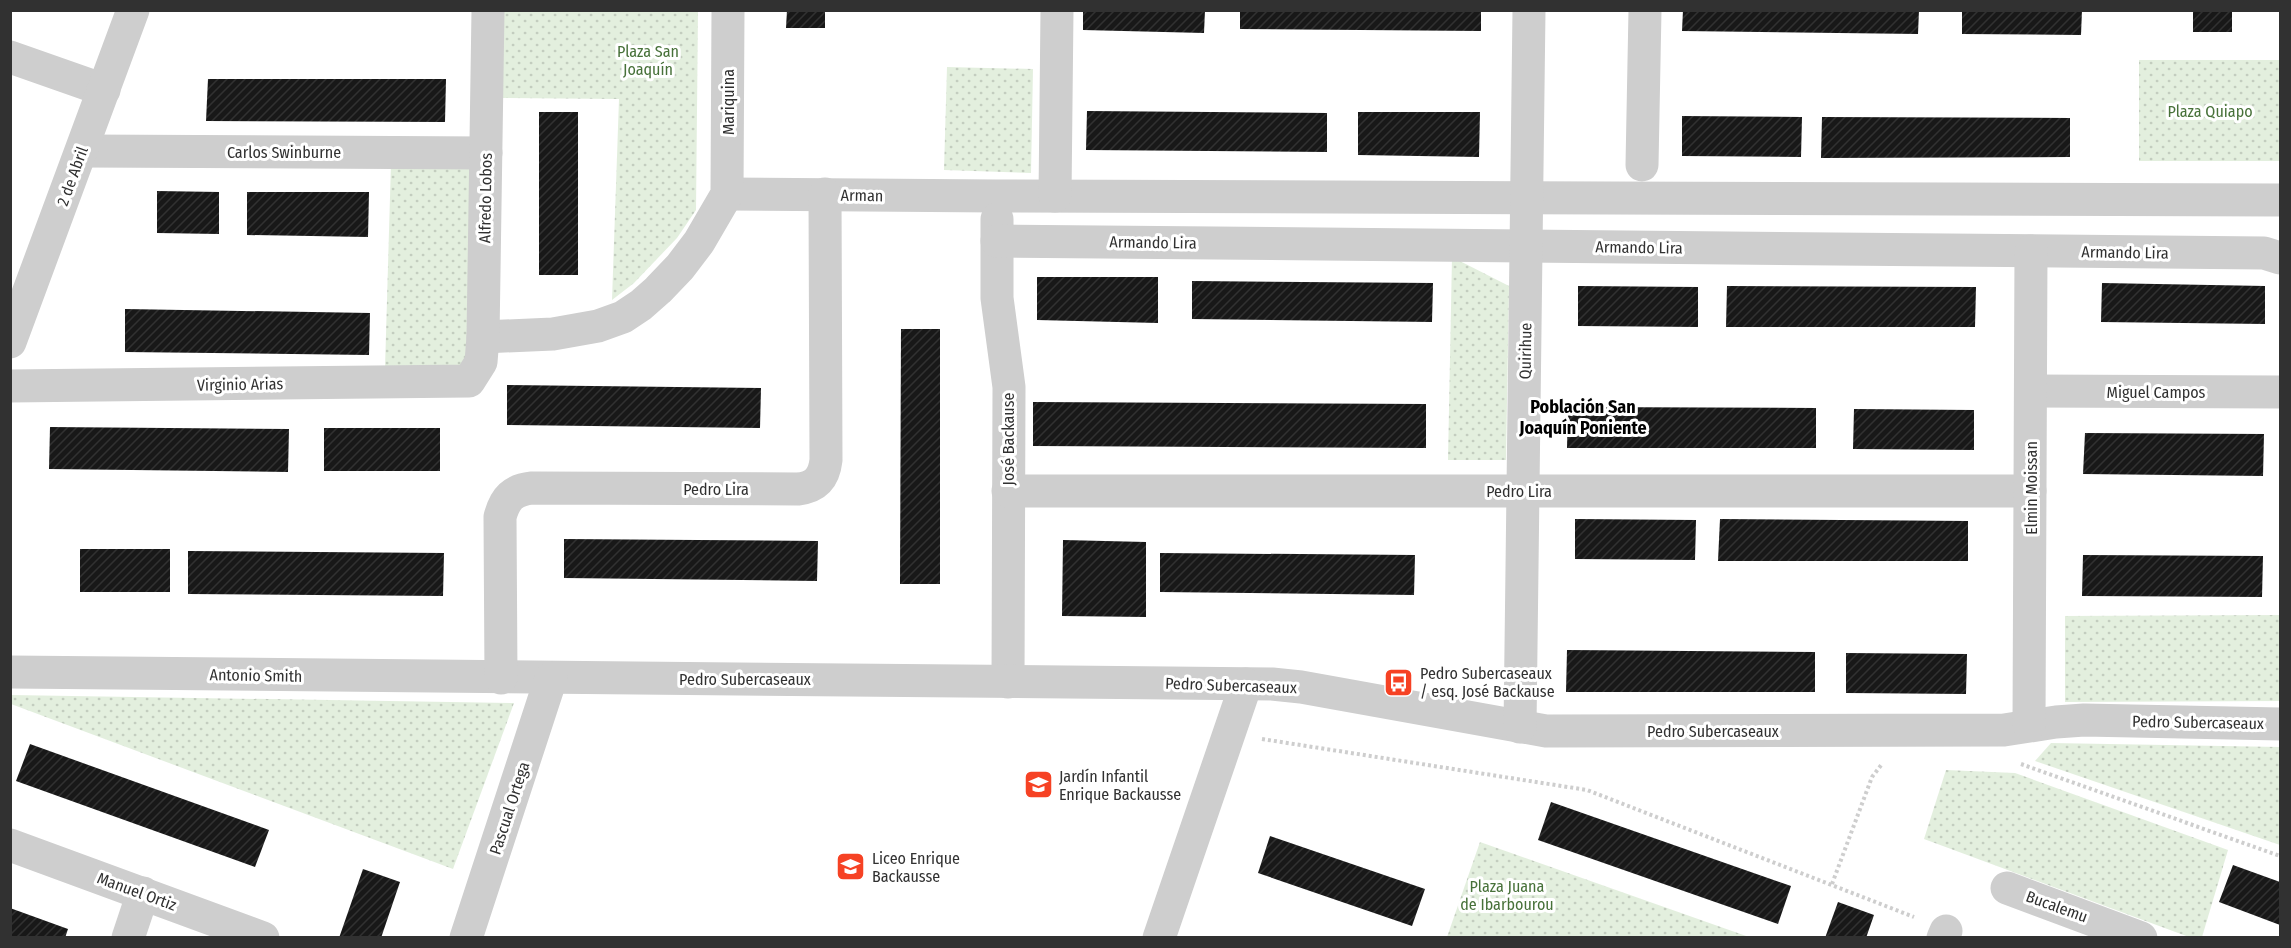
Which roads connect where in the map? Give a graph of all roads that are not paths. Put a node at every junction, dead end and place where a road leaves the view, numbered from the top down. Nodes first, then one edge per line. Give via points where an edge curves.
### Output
1 (133, 10) edge
2 (488, 10) edge
3 (728, 10) edge
4 (1057, 10) edge
5 (1529, 10) edge
6 (1645, 10) edge
7 (10, 57) edge
8 (104, 90) junction
9 (82, 150) junction
10 (486, 153) junction
11 (1642, 165) dead end
12 (727, 194) junction
13 (825, 195) junction
14 (997, 196) junction
15 (1055, 196) junction
16 (1527, 198) junction
17 (2280, 200) edge
18 (997, 241) junction
19 (1526, 246) junction
20 (2031, 251) junction
21 (2280, 258) edge
22 (18, 299) edge
23 (483, 337) junction
24 (10, 342) edge
25 (469, 381) joint
26 (10, 386) edge
27 (2031, 391) junction
28 (2280, 392) edge
29 (1008, 490) junction
30 (1523, 491) junction
31 (2031, 491) junction
32 (10, 672) edge
33 (501, 678) junction
34 (551, 678) junction
35 (1008, 682) junction
36 (1246, 684) junction
37 (2280, 724) edge
38 (2029, 725) junction
39 (1520, 727) junction
40 (10, 845) edge
41 (2007, 888) dead end
42 (143, 893) junction
43 (128, 938) edge
44 (264, 938) edge
45 (466, 938) edge
46 (1159, 938) edge
47 (2141, 938) edge

1 - 8 street, 2 de Abril
2 - 10 street, Alfredo Lobos
3 - 12 street, Mariquina
4 - 15 street
5 - 16 street, Quirihue
6 - 11 street
7 - 8 street
8 - 9 street, 2 de Abril
9 - 10 street, Carlos Swinburne
9 - 22 street, 2 de Abril
10 - 23 street, Alfredo Lobos
12 - 13 street, Arman
12 - 23 street via 680,267 641,305 622,317 553,334
13 - 14 street, Arman
13 - 33 street, Pedro Lira via 826,460 819,481 810,488 798,489 532,488 510,494 500,517
14 - 15 street
14 - 18 street, José Backause
15 - 16 street
16 - 17 street
16 - 19 street, Quirihue
18 - 19 street, Armando Lira
18 - 29 street, José Backause via 998,298 1009,387
19 - 20 street, Armando Lira
19 - 30 street, Quirihue
20 - 21 street, Armando Lira via 2271,254
20 - 27 street, Elmin Moissan
22 - 24 street, 2 de Abril
23 - 25 street, Alfredo Lobos via 481,362
25 - 26 street, Virginio Arias
27 - 28 street, Miguel Campos
27 - 31 street, Elmin Moissan
29 - 30 street, Pedro Lira
29 - 35 street, José Backause
30 - 31 street, Pedro Lira
30 - 39 street, Quirihue
31 - 38 street, Elmin Moissan
32 - 33 street, Antonio Smith
33 - 34 street, Pedro Subercaseaux
34 - 35 street, Pedro Subercaseaux
34 - 45 street, Pascual Ortega
35 - 36 street, Pedro Subercaseaux
36 - 39 street, Pedro Subercaseaux via 1301,687
36 - 46 street
37 - 38 street, Pedro Subercaseaux via 2084,720
38 - 39 street, Pedro Subercaseaux via 2004,730 1890,731 1580,732
40 - 42 street, Manuel Ortiz
41 - 47 street, Bucalemu
42 - 43 street
42 - 44 street, Manuel Ortiz

